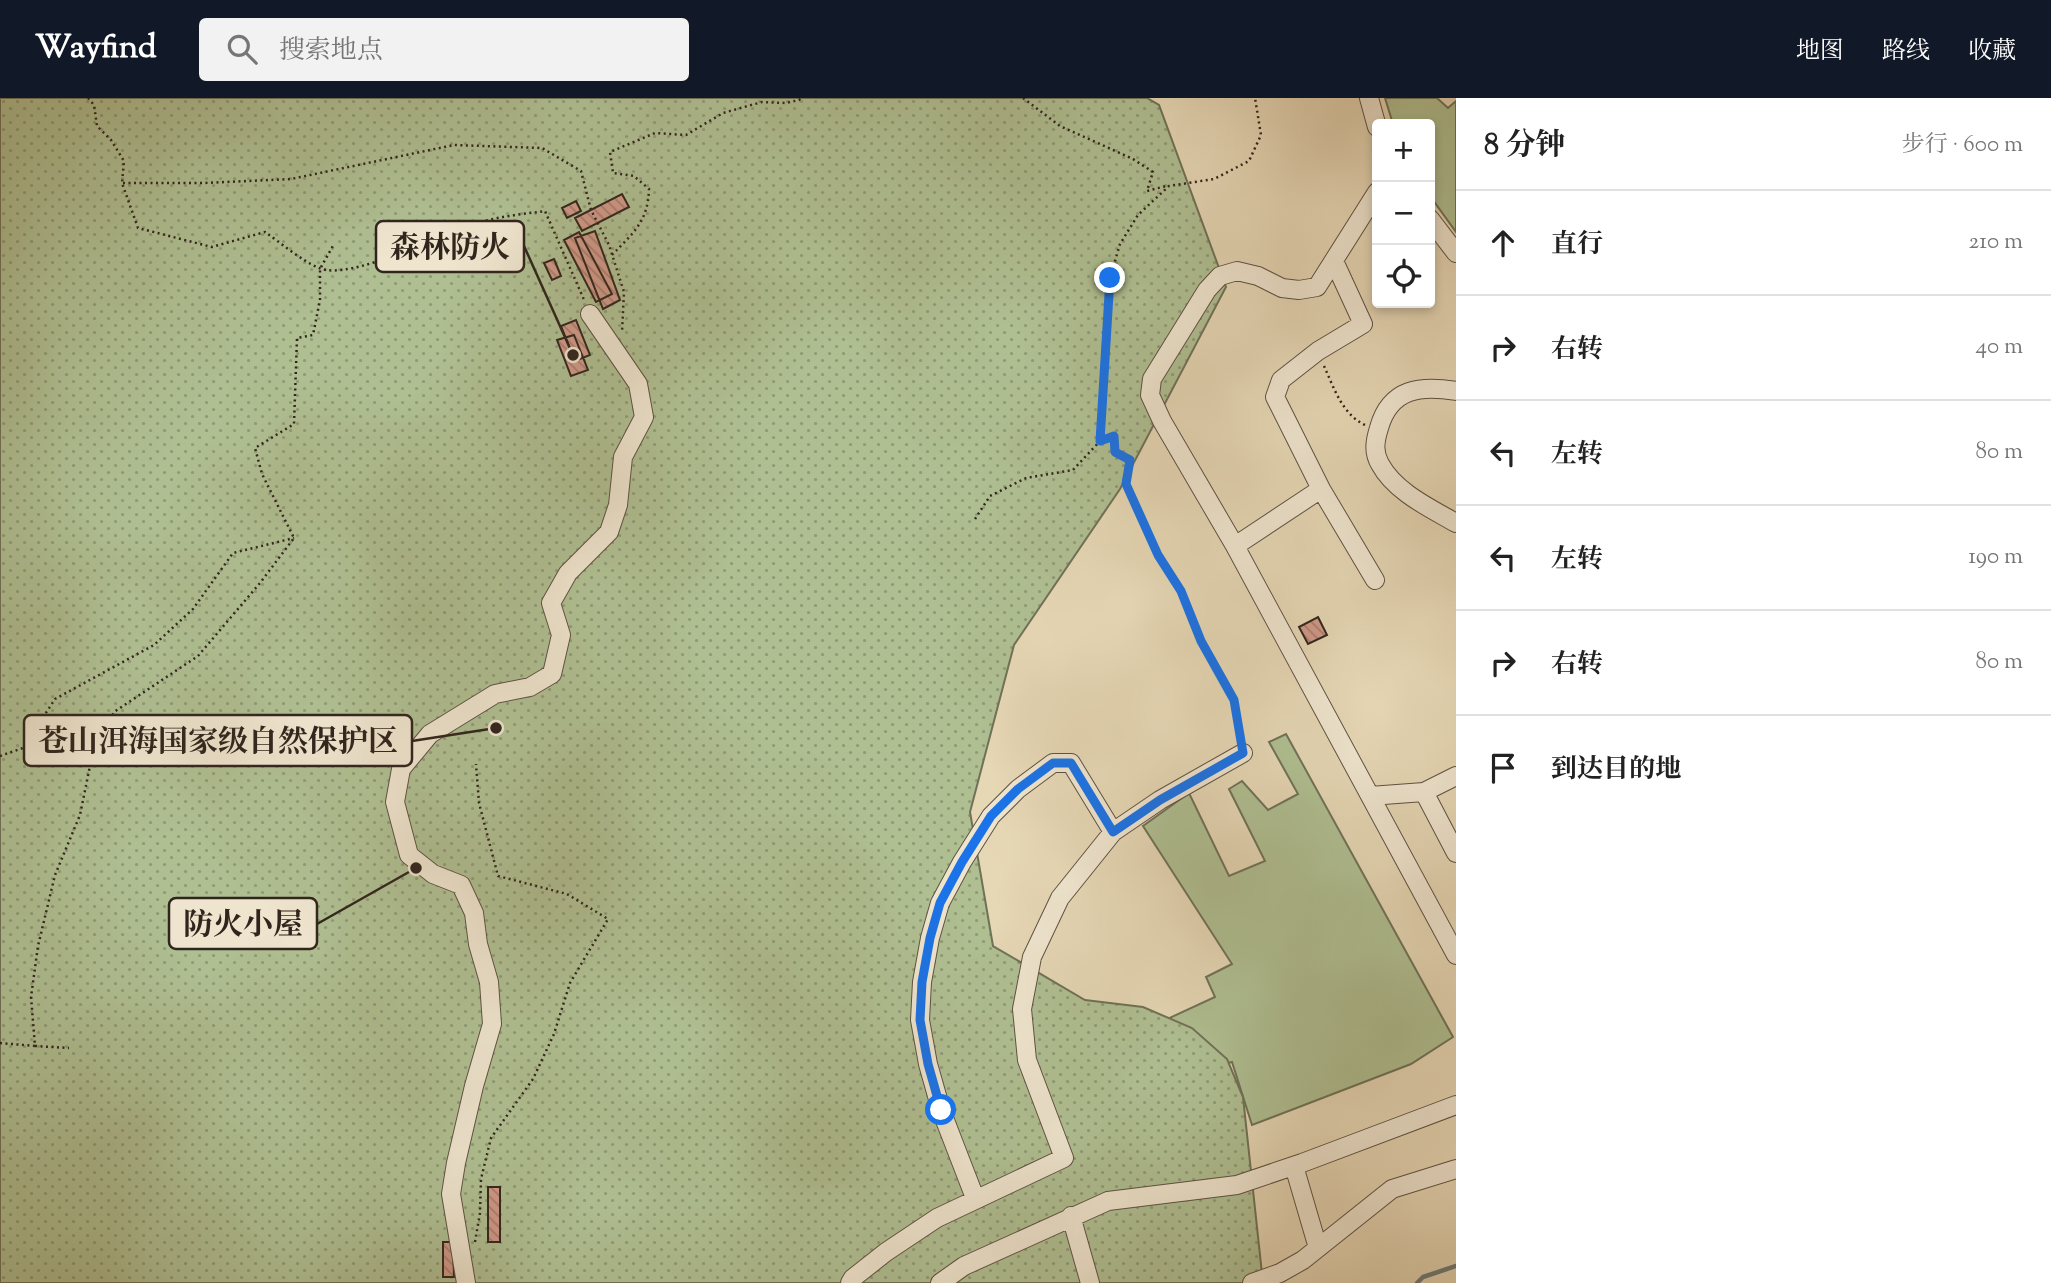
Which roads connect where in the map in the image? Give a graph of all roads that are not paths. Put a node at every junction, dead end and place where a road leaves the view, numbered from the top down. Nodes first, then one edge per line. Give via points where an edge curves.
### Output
1 (1369, 98) edge
2 (1375, 119) edge
3 (1372, 200) edge
4 (1435, 226) edge
5 (1456, 253) edge
6 (1334, 261) junction
7 (590, 314) road end
8 (1456, 391) edge
9 (1321, 489) junction
10 (1456, 523) edge
11 (1235, 546) junction
12 (1375, 580) dead end
13 (1243, 753) road end
14 (1456, 776) edge
15 (1424, 792) junction
16 (1370, 796) junction
17 (1113, 832) junction
18 (1456, 853) edge
19 (1456, 915) edge
20 (1440, 925) junction
21 (1456, 955) edge
22 (1456, 1105) edge
23 (1294, 1166) junction
24 (1456, 1169) edge
25 (975, 1198) junction
26 (1071, 1216) junction
27 (1318, 1248) junction
28 (466, 1283) edge
29 (850, 1283) edge
30 (940, 1283) edge
31 (1090, 1283) edge
32 (1252, 1283) edge

1 - 2 street
3 - 6 street
4 - 5 street
6 - 9 street via 1363,324 1280,380 1275,397
6 - 11 street via 1317,287 1299,290 1282,289 1237,271 1220,276 1152,379 1150,394 1162,421
7 - 28 street via 638,384 644,417 622,457 618,505 609,532 568,573 551,603 561,635 552,674 530,687 495,694 430,734 401,769 395,802 409,855 433,874 461,885 474,913 489,982 492,1024 451,1194
8 - 10 street via 1433,387 1396,398 1382,416 1374,443 1379,463 1396,485
9 - 11 street
9 - 12 street
11 - 16 street
13 - 17 street
14 - 15 street
15 - 16 street
15 - 18 street
16 - 20 street
17 - 25 street via 1060,898 1032,957 1022,1009 1027,1060 1064,1158
17 - 25 street via 1071,763 1053,763 991,816 940,903 922,982 920,1020 941,1110
19 - 20 street
20 - 21 street
22 - 23 street
23 - 26 street via 1237,1185 1108,1201
23 - 27 street
24 - 27 street via 1392,1189
25 - 29 street via 886,1252
26 - 30 street via 964,1266
26 - 31 street
27 - 32 street via 1280,1273

